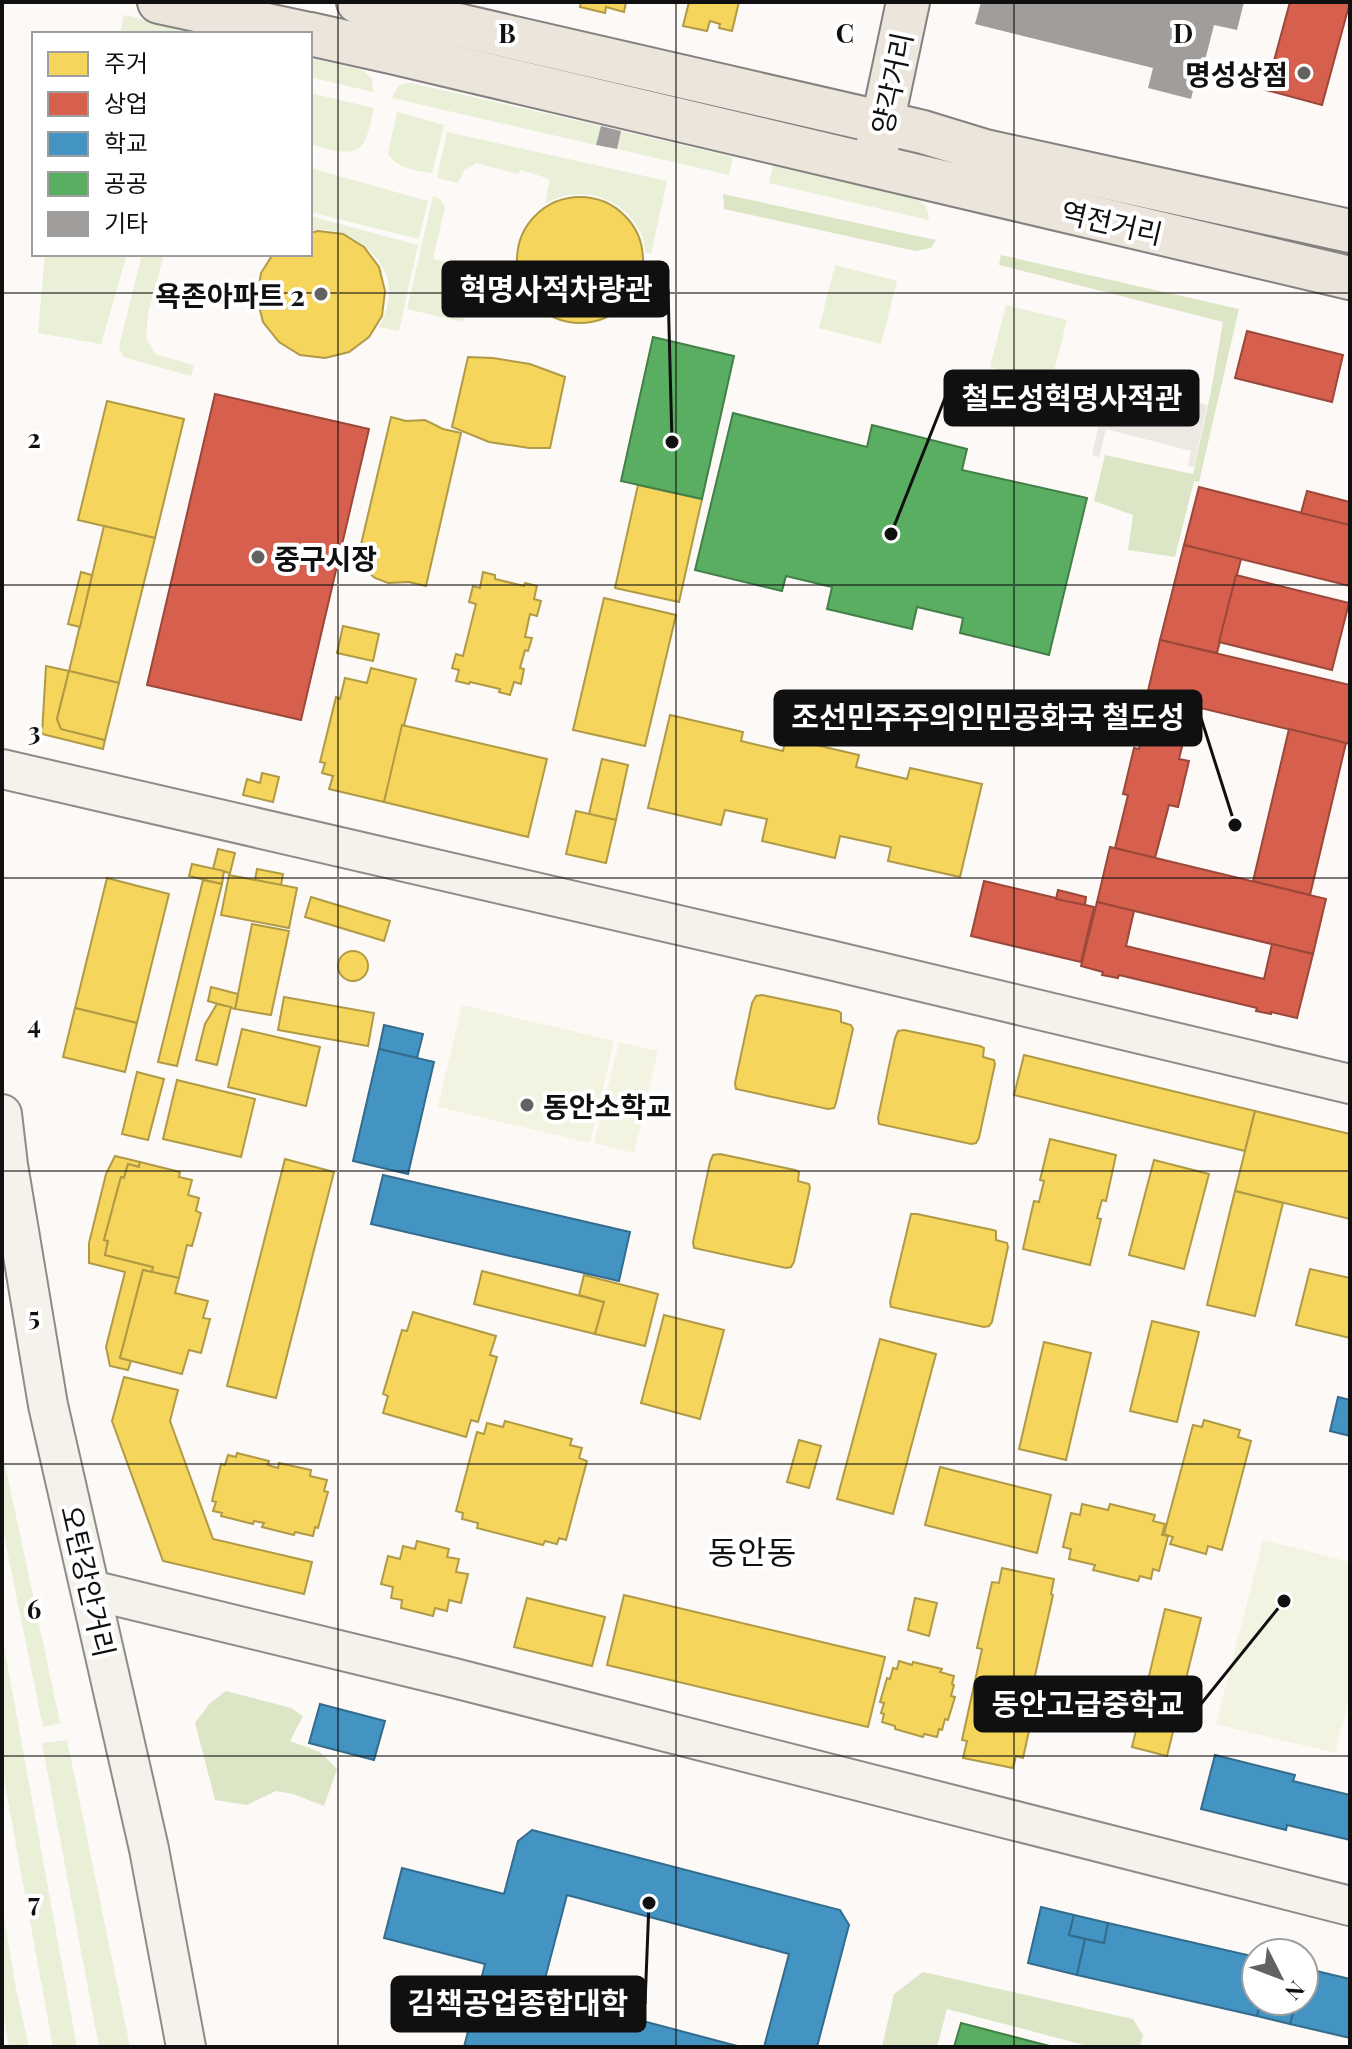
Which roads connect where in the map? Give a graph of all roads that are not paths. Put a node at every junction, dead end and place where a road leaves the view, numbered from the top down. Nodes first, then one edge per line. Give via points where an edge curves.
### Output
1 (159, 2) edge
2 (358, 2) edge
3 (908, 2) edge
4 (300, 32) edge
5 (312, 35) edge
6 (882, 122) junction
7 (874, 165) junction
8 (1350, 231) edge
9 (1350, 278) edge
10 (2, 769) edge
11 (1350, 1084) edge
12 (2, 1114) edge
13 (91, 1590) junction
14 (1350, 1906) edge
15 (186, 2047) edge

1 - 4 main road, 역전거리
2 - 6 main road, 역전거리
3 - 6 main road, 양각거리
5 - 7 main road, 역전거리
6 - 7 main road, 양각거리
6 - 8 main road, 역전거리 via 985,151
7 - 9 main road, 역전거리
10 - 11 street
12 - 13 street, 오탄강안거리 via 48,1405
13 - 14 street
13 - 15 street, 오탄강안거리 via 149,1849

